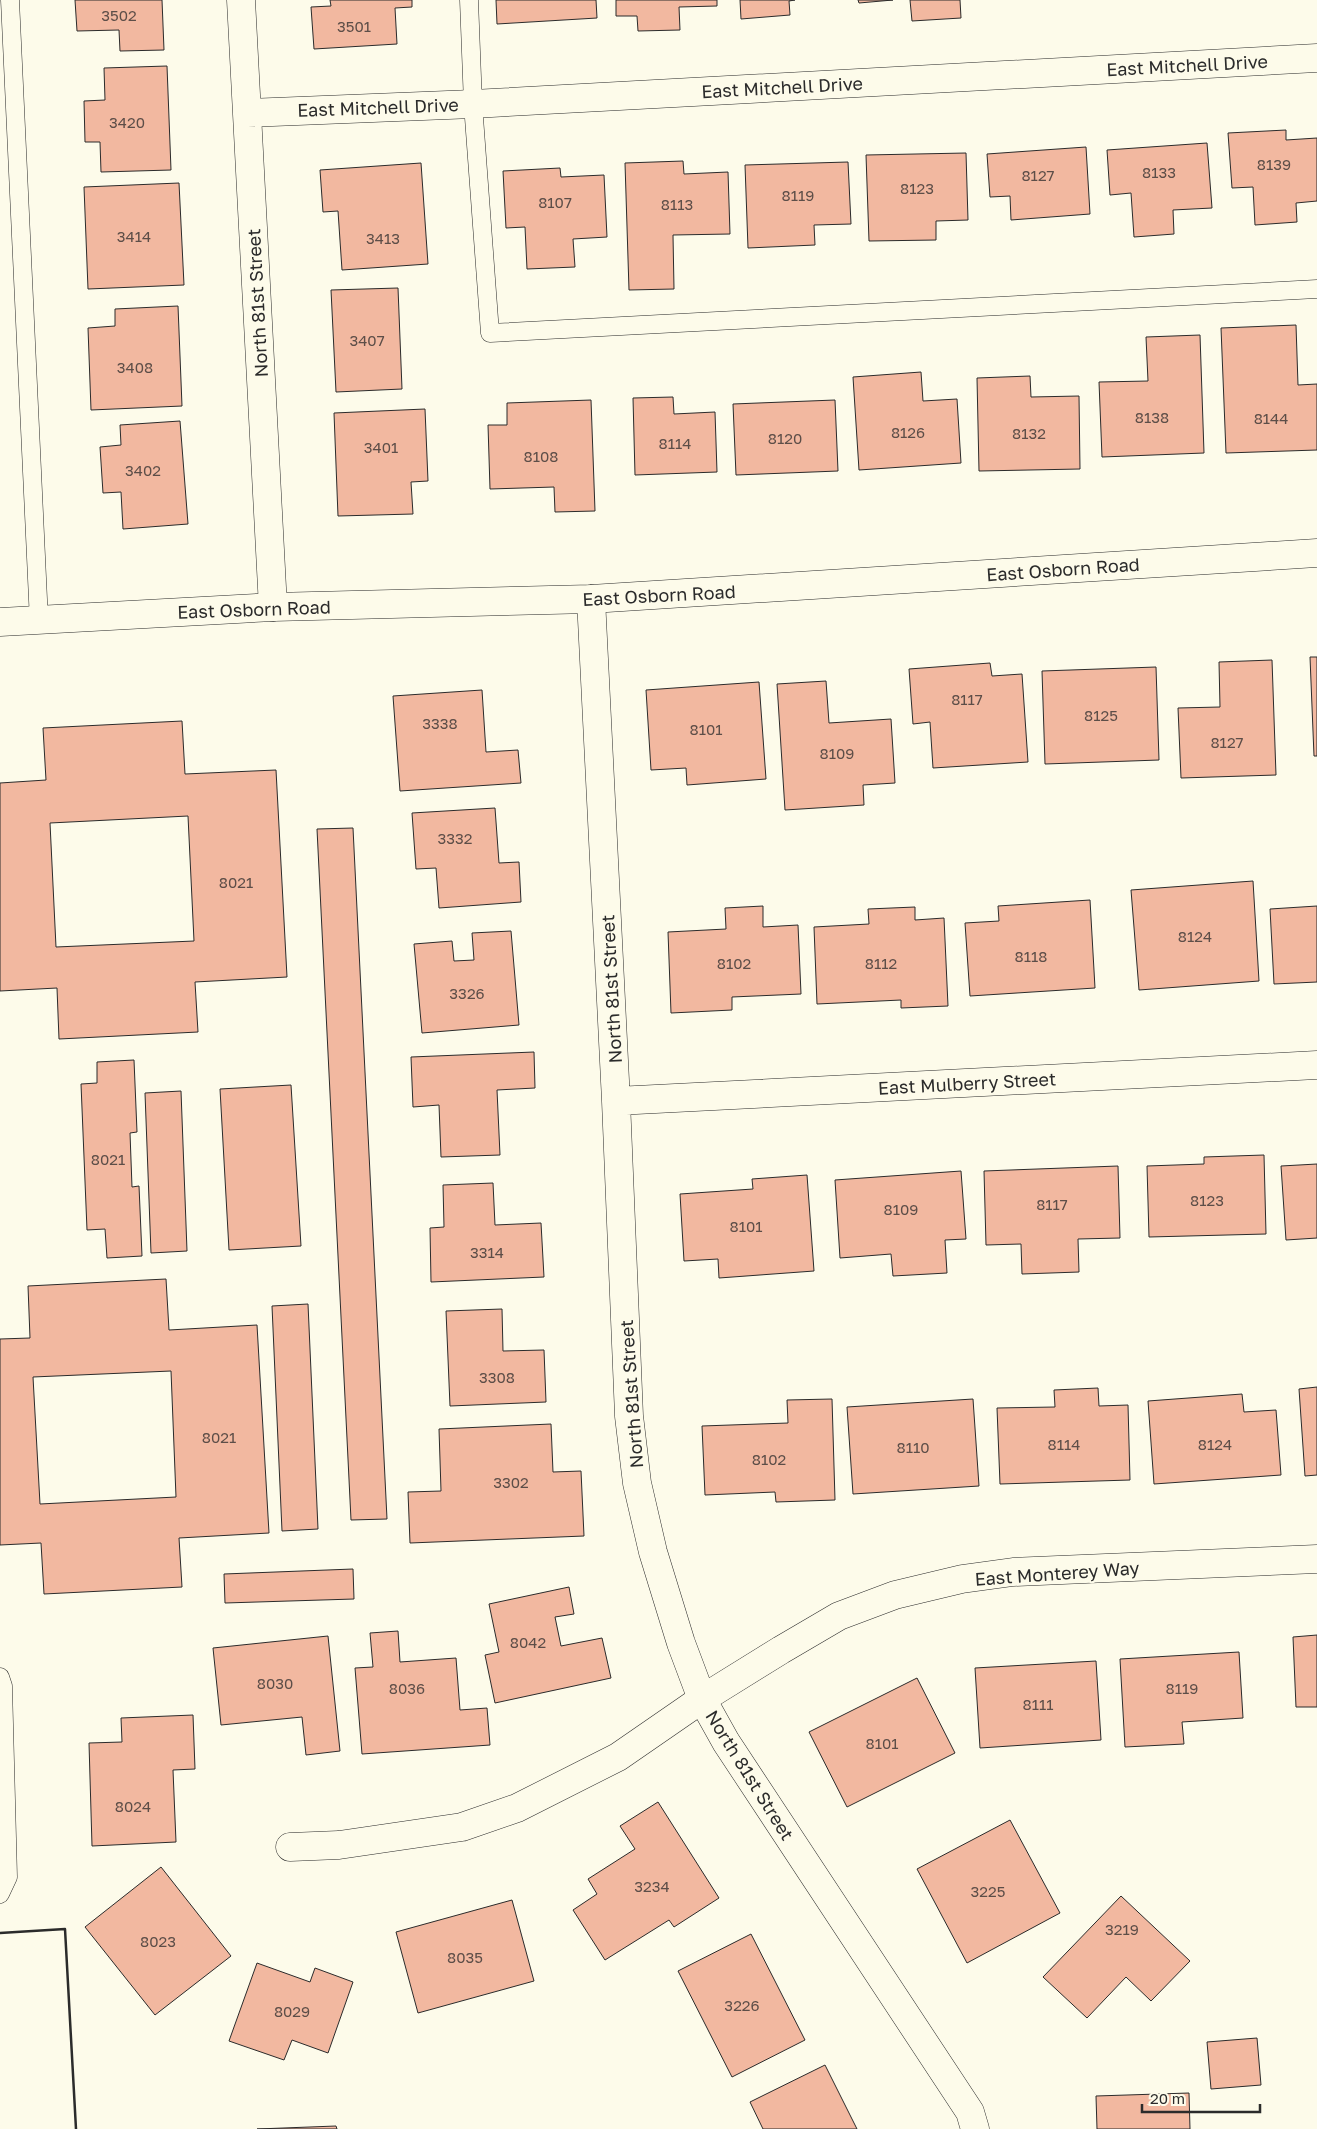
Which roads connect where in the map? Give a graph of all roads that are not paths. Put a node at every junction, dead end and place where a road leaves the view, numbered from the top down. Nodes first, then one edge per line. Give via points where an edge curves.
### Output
1 (10, 0) edge
2 (241, 0) edge
3 (469, 0) edge
4 (1317, 58) edge
5 (474, 104) junction
6 (247, 113) junction
7 (1317, 289) edge
8 (1317, 553) edge
9 (591, 599) junction
10 (273, 607) junction
11 (39, 620) junction
12 (0, 622) edge
13 (1317, 1065) edge
14 (616, 1100) junction
15 (1317, 1559) edge
16 (0, 1677) edge
17 (702, 1699) junction
18 (290, 1847) dead end
19 (0, 1894) edge
20 (975, 2129) edge

1 - 11 lane
2 - 6 street, North 81st Street
3 - 5 lane
4 - 5 street, East Mitchell Drive
5 - 6 street, East Mitchell Drive
5 - 7 lane via 490,333
6 - 10 street, North 81st Street
8 - 9 street, East Osborn Road
9 - 10 street, East Osborn Road
9 - 14 street, North 81st Street
10 - 11 street, East Osborn Road
11 - 12 street, East Osborn Road
13 - 14 street, East Mulberry Street
14 - 17 street, North 81st Street via 629,1416 638,1483 653,1552
15 - 17 street, East Monterey Way via 1013,1572 962,1579 895,1595 840,1616
16 - 19 lane via 3,1686 8,1877
17 - 18 street, East Monterey Way via 618,1757 517,1808 462,1828 339,1845
17 - 20 street, North 81st Street via 726,1742 970,2112

